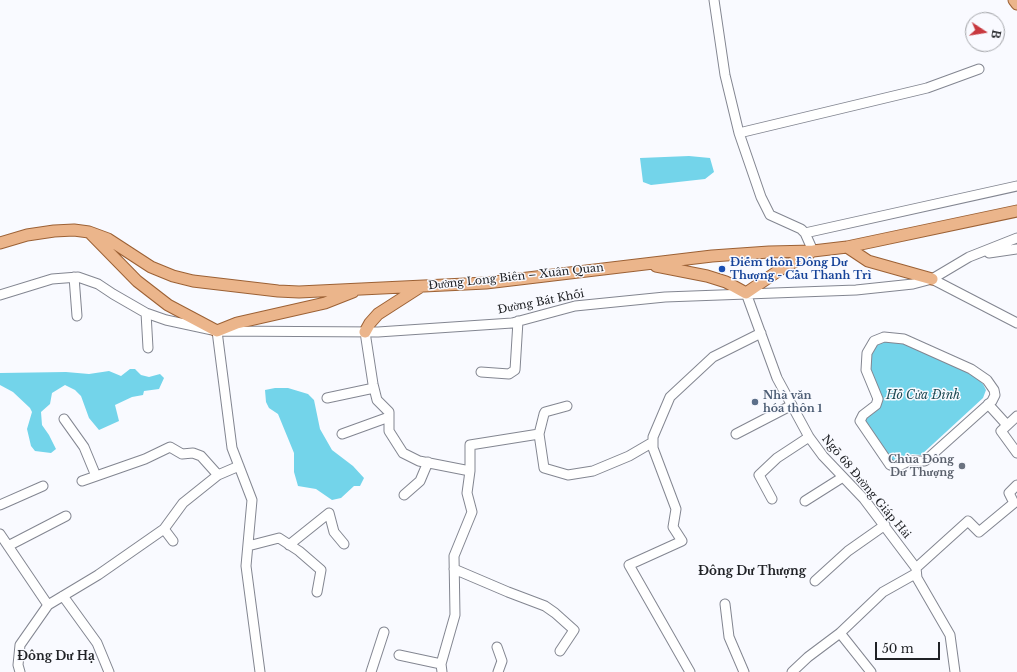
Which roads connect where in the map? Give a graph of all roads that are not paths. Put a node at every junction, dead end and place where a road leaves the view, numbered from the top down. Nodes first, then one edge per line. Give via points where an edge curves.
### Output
1 (714, 0) edge
2 (1014, 0) edge
3 (1017, 4) edge
4 (979, 68) dead end
5 (739, 133) junction
6 (1017, 186) edge
7 (1017, 211) edge
8 (89, 232) junction
9 (805, 233) junction
10 (1017, 238) edge
11 (0, 243) edge
12 (847, 247) junction
13 (1017, 249) edge
14 (813, 251) junction
15 (980, 253) junction
16 (644, 263) junction
17 (74, 277) junction
18 (932, 279) junction
19 (421, 287) junction
20 (362, 289) junction
21 (746, 293) junction
22 (0, 295) edge
23 (146, 312) junction
24 (77, 316) dead end
25 (518, 321) junction
26 (1017, 323) edge
27 (217, 331) junction
28 (365, 332) junction
29 (761, 333) junction
30 (148, 348) dead end
31 (481, 372) dead end
32 (374, 388) junction
33 (327, 398) dead end
34 (988, 404) junction
35 (792, 405) junction
36 (567, 406) dead end
37 (1017, 416) edge
38 (389, 417) junction
39 (64, 419) dead end
40 (1008, 425) junction
41 (342, 434) dead end
42 (539, 434) junction
43 (736, 434) dead end
44 (809, 437) junction
45 (653, 442) junction
46 (1017, 453) edge
47 (428, 462) junction
48 (239, 466) junction
49 (470, 471) junction
50 (218, 475) junction
51 (96, 476) junction
52 (843, 477) junction
53 (82, 481) dead end
54 (1017, 485) edge
55 (43, 486) dead end
56 (404, 495) dead end
57 (772, 499) dead end
58 (805, 501) dead end
59 (0, 505) edge
60 (1016, 507) edge
61 (66, 516) dead end
62 (885, 525) junction
63 (164, 528) junction
64 (0, 534) edge
65 (174, 541) dead end
66 (344, 544) dead end
67 (290, 545) junction
68 (8, 546) junction
69 (248, 546) junction
70 (454, 569) junction
71 (916, 571) junction
72 (815, 581) dead end
73 (317, 592) dead end
74 (63, 596) junction
75 (725, 604) dead end
76 (48, 605) junction
77 (384, 632) dead end
78 (840, 633) junction
79 (497, 647) dead end
80 (560, 650) dead end
81 (399, 655) dead end
82 (441, 668) edge
83 (20, 672) edge
84 (109, 672) edge
85 (260, 672) edge
86 (371, 672) edge
87 (498, 672) edge
88 (690, 672) edge
89 (744, 672) edge
90 (792, 672) edge
91 (871, 672) edge
92 (955, 672) edge

1 - 5 street via 725,75
2 - 3 main road
4 - 5 street via 927,88
5 - 9 street via 760,197 770,214
6 - 9 street
7 - 12 main road, Đường Long Biên – Xuân Quan
8 - 11 main road, Đường Long Biên – Xuân Quan via 54,231
8 - 20 main road, Đường Long Biên – Xuân Quan via 108,239 151,267 193,281 278,291
8 - 27 main road via 137,281 168,305
9 - 14 street
10 - 15 street, Đường Bát Khối
12 - 14 main road, Đường Long Biên – Xuân Quan
12 - 18 main road via 868,261
13 - 15 street
14 - 16 main road, Đường Long Biên – Xuân Quan via 762,252
14 - 21 main road
15 - 18 street, Đường Bát Khối
16 - 19 main road, Đường Long Biên – Xuân Quan via 486,283
16 - 21 main road via 708,276
17 - 22 street, Đường Bát Khối via 52,279
17 - 23 street, Đường Bát Khối via 98,284
17 - 24 street
18 - 21 street, Đường Bát Khối via 913,284 856,290
18 - 26 street
19 - 20 main road, Đường Long Biên – Xuân Quan
19 - 28 main road via 378,314
20 - 27 main road via 325,304 237,323
21 - 25 street, Đường Bát Khối via 665,297 575,306
21 - 29 street, Ngõ 68 Đường Giáp Hải
23 - 27 street, Đường Bát Khối via 166,320
23 - 30 street
25 - 28 street, Đường Bát Khối
25 - 31 street via 516,365 513,373
27 - 28 street, Đường Bát Khối
27 - 48 street via 232,448
28 - 32 street
29 - 35 street, Ngõ 68 Đường Giáp Hải via 777,378
29 - 45 street via 714,357 670,397
32 - 33 street
32 - 38 street via 377,400 389,412
34 - 34 street via 925,461 913,461 893,467 860,420 876,405 878,399 866,370 869,346 878,338 897,337 971,369 982,375 994,390 995,395
34 - 40 street
35 - 43 street
35 - 44 street, Ngõ 68 Đường Giáp Hải
36 - 42 street via 545,412
37 - 40 street
38 - 41 street
38 - 47 street via 389,431 403,453
39 - 51 street via 84,447
40 - 46 street via 1001,431
42 - 45 street via 544,468 568,475 593,471 629,456
42 - 49 street via 470,444
44 - 52 street, Ngõ 68 Đường Giáp Hải
44 - 57 street via 777,458 759,475
45 - 88 street via 676,509 674,527 682,541 629,565
47 - 49 street
47 - 56 street via 420,481
48 - 50 street
48 - 69 street via 252,500
49 - 70 street via 467,493 472,512 454,556
50 - 51 street via 201,456 193,453 182,454 170,447 145,460
50 - 63 street via 183,503
51 - 53 street
52 - 58 street
52 - 62 street, Ngõ 68 Đường Giáp Hải
54 - 60 street via 1009,493
55 - 59 street
60 - 71 street via 979,532 968,521
61 - 68 street
62 - 71 street, Ngõ 68 Đường Giáp Hải
62 - 72 street via 848,551
63 - 65 street
63 - 74 street via 98,575
64 - 68 street
66 - 67 street via 334,532 329,513
67 - 69 street via 279,538
67 - 73 street via 321,570
68 - 76 street
69 - 85 street via 246,566
70 - 80 street via 545,606 555,613 574,630
70 - 82 street via 455,615
71 - 78 street via 884,592
71 - 92 street, Ngõ 68 Đường Giáp Hải via 950,635
74 - 76 street
74 - 84 street via 97,643
75 - 89 street via 729,637
76 - 83 street via 20,645
77 - 86 street
78 - 90 street
78 - 91 street
79 - 87 street via 502,662
81 - 82 street

